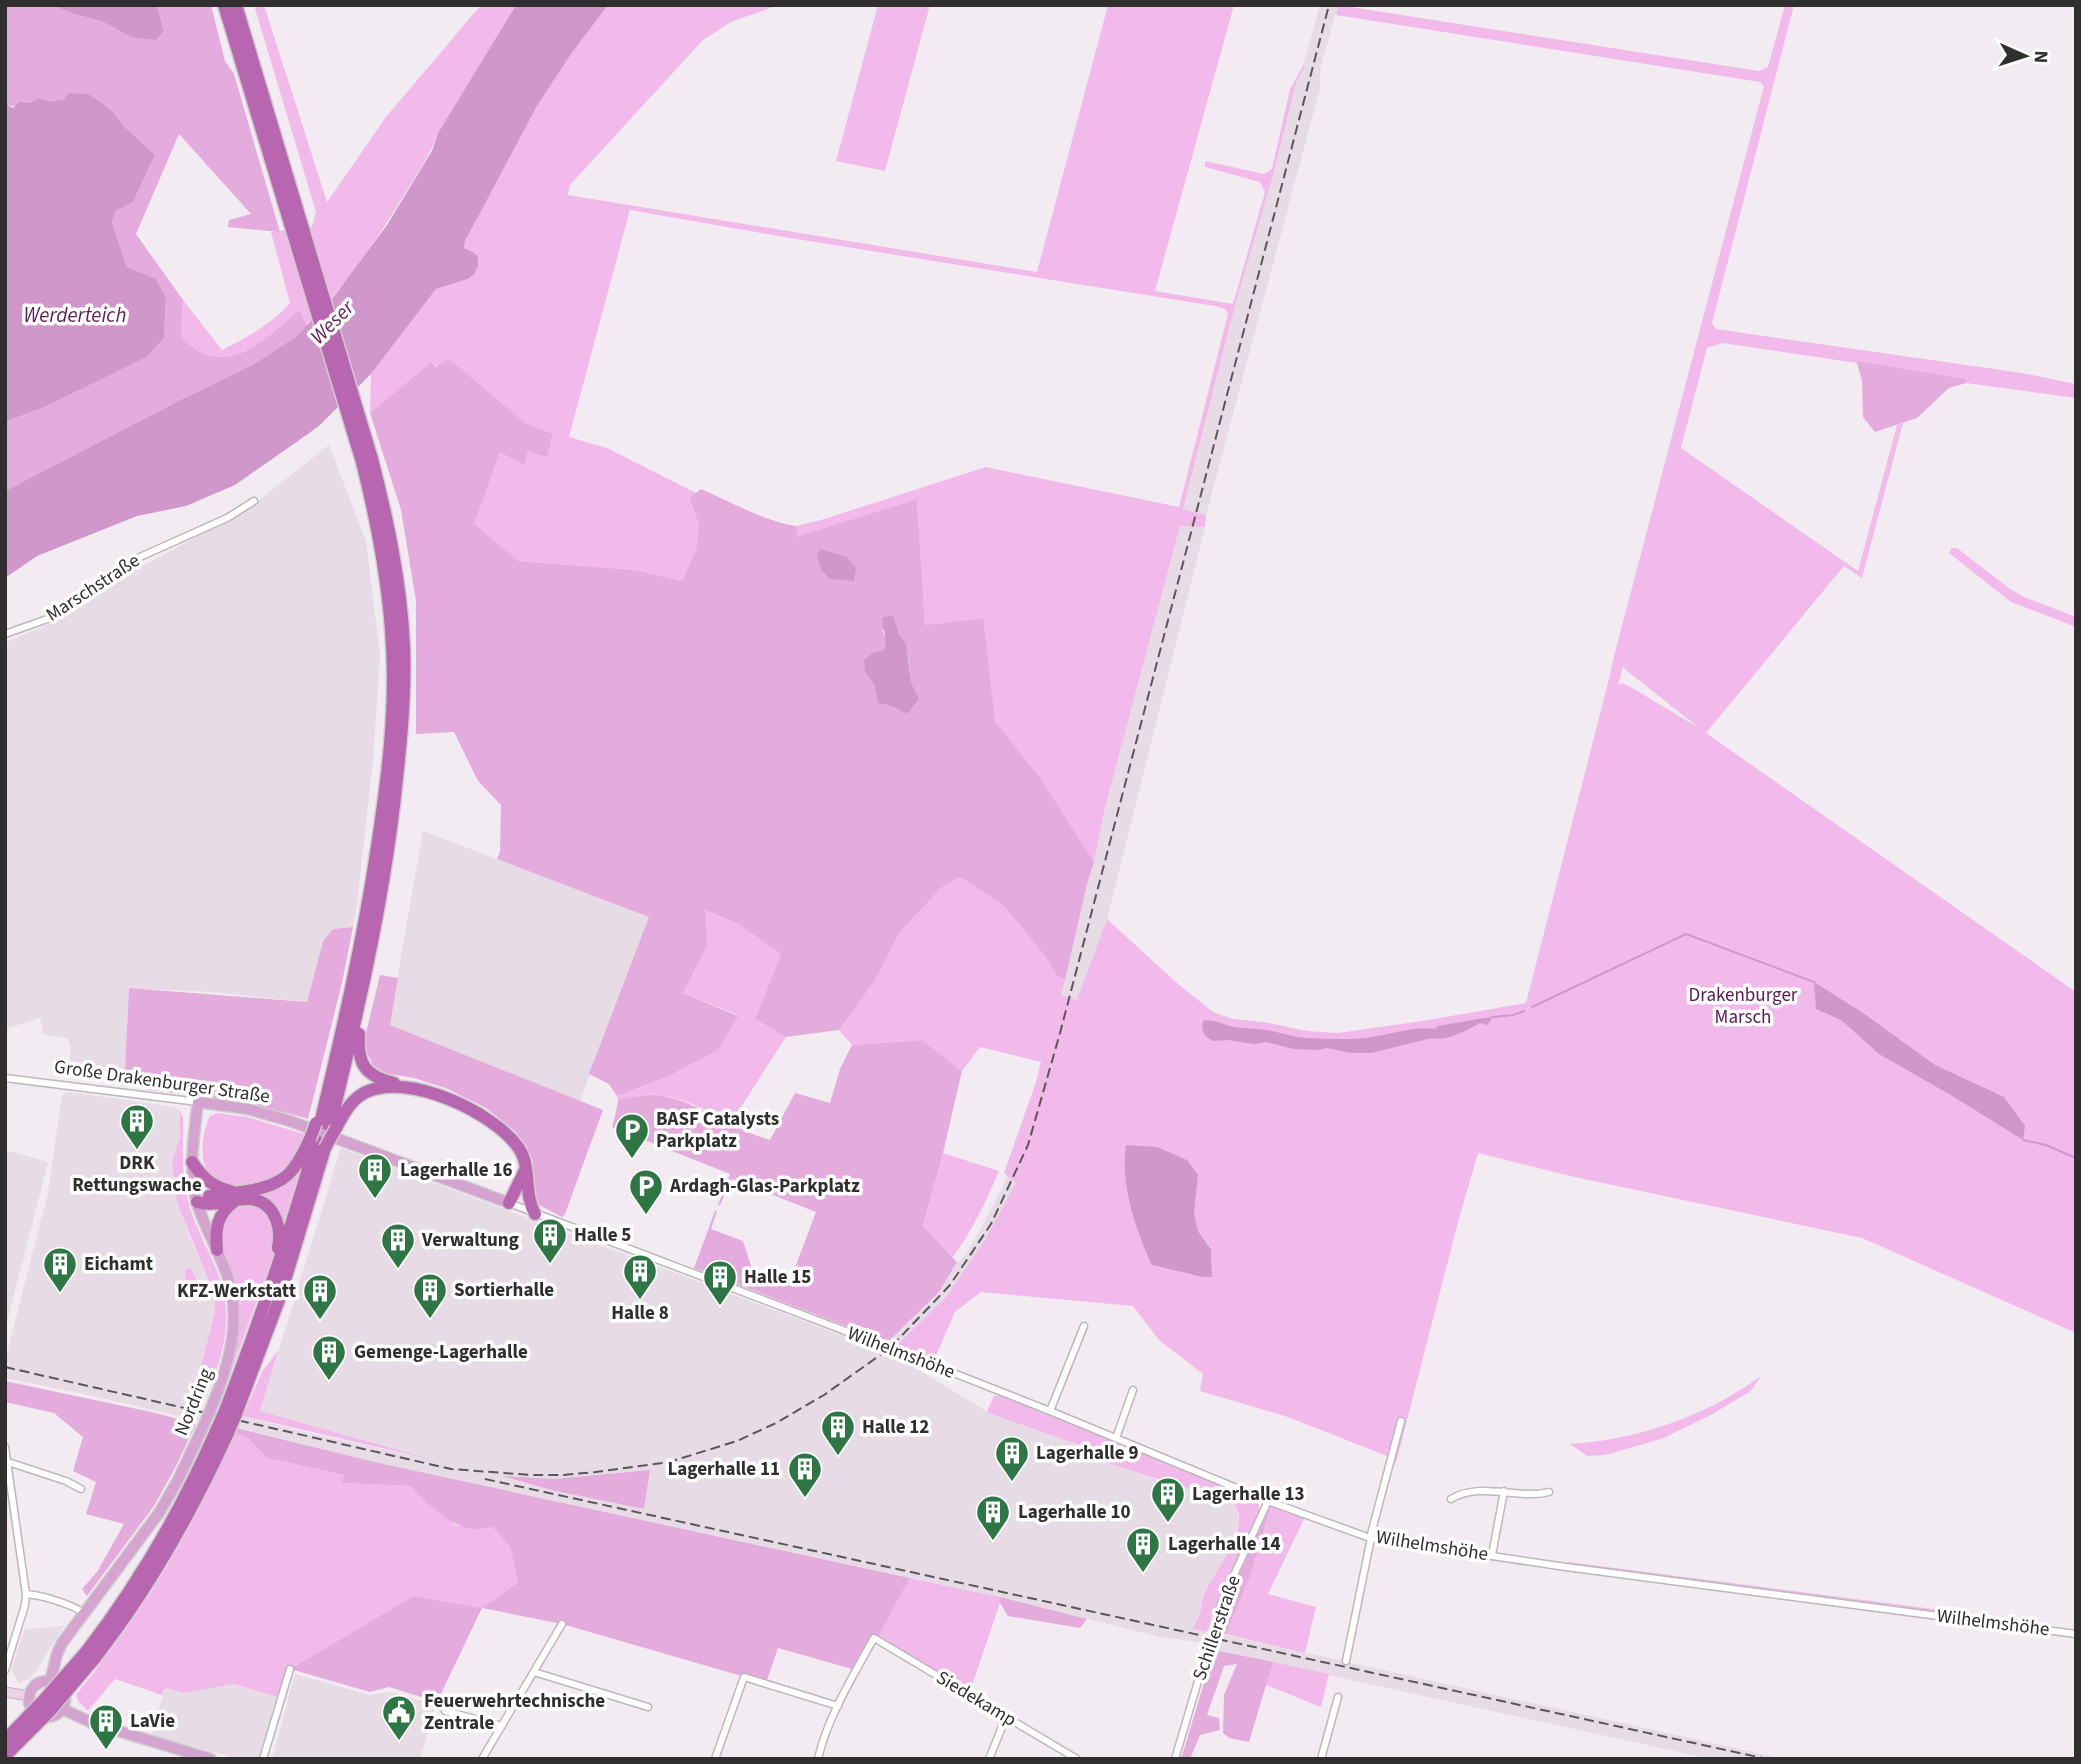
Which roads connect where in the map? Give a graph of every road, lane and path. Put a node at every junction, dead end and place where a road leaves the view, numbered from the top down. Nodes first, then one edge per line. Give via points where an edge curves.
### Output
1 (224, 5) edge
2 (236, 5) edge
3 (295, 221) junction
4 (254, 501) dead end
5 (5, 634) edge
6 (353, 1024) junction
7 (5, 1078) edge
8 (407, 1088) junction
9 (198, 1101) junction
10 (326, 1125) junction
11 (317, 1143) junction
12 (192, 1162) junction
13 (526, 1170) junction
14 (235, 1196) junction
15 (197, 1202) junction
16 (509, 1203) junction
17 (535, 1214) junction
18 (217, 1250) junction
19 (271, 1287) junction
20 (1084, 1326) dead end
21 (1133, 1390) dead end
22 (1050, 1410) junction
23 (231, 1412) junction
24 (1401, 1421) dead end
25 (1116, 1438) junction
26 (5, 1447) edge
27 (8, 1462) junction
28 (81, 1489) dead end
29 (1504, 1491) junction
30 (1549, 1492) dead end
31 (1451, 1499) dead end
32 (1268, 1501) junction
33 (1371, 1538) junction
34 (1492, 1555) junction
35 (26, 1594) junction
36 (84, 1613) junction
37 (562, 1624) dead end
38 (2076, 1634) edge
39 (90, 1655) junction
40 (1346, 1661) dead end
41 (290, 1669) dead end
42 (5, 1670) edge
43 (534, 1672) junction
44 (50, 1682) junction
45 (5, 1692) edge
46 (30, 1696) junction
47 (1338, 1697) dead end
48 (838, 1706) junction
49 (648, 1707) dead end
50 (62, 1709) junction
51 (445, 1711) dead end
52 (38, 1715) junction
53 (1006, 1717) junction
54 (502, 1726) junction
55 (5, 1740) edge
56 (5, 1748) edge
57 (5, 1756) edge
58 (211, 1759) edge
59 (263, 1759) edge
60 (482, 1759) edge
61 (715, 1759) edge
62 (818, 1759) edge
63 (989, 1759) edge
64 (1077, 1759) edge
65 (1175, 1759) edge
66 (1321, 1759) edge

1 - 3 highway
2 - 3 highway
3 - 6 highway via 374,511 392,647 386,783
3 - 6 highway via 385,509 404,646 391,832 364,989
4 - 5 street, Marschstraße via 140,556 53,617
6 - 8 highway via 358,1055 366,1070
6 - 10 highway
6 - 10 highway via 323,1109
7 - 9 street, Große Drakenburger Straße
8 - 10 highway via 376,1088 363,1093
8 - 13 highway via 447,1098 488,1120 519,1148
9 - 12 main road, Nordring
9 - 16 main road, Große Drakenburger Straße via 290,1121
10 - 11 highway, bridge
10 - 11 highway, bridge
11 - 14 highway via 280,1181
11 - 19 highway
11 - 23 highway via 279,1300
12 - 14 highway via 212,1185
12 - 15 main road, Nordring
13 - 16 highway
13 - 17 highway
14 - 15 highway via 210,1204
14 - 18 highway via 220,1215
14 - 19 highway via 263,1203 278,1220 280,1239
15 - 18 main road, Nordring
16 - 17 street, Wilhelmshöhe
17 - 22 street, Wilhelmshöhe
18 - 36 main road, Nordring, bridge via 230,1287 233,1327 229,1361 178,1480 159,1513
19 - 23 highway
20 - 22 street
21 - 25 street
22 - 25 street, Wilhelmshöhe
23 - 39 highway, bridge via 178,1535 138,1601
24 - 33 street
25 - 32 street, Wilhelmshöhe
26 - 27 street
27 - 28 street
27 - 35 street
29 - 30 street
29 - 31 street via 1463,1492
29 - 34 street
32 - 33 street, Wilhelmshöhe
32 - 65 street, Schillerstraße, bridge via 1222,1601
33 - 34 street, Wilhelmshöhe
33 - 40 street
34 - 38 street, Wilhelmshöhe
35 - 36 street
35 - 42 street
36 - 44 main road, Nordring via 62,1643
37 - 43 street
39 - 55 highway, bridge
39 - 57 highway, bridge via 49,1712
41 - 59 street
43 - 49 street
43 - 54 street
44 - 46 main road via 35,1686
44 - 50 main road via 63,1692
45 - 46 main road
46 - 52 main road via 30,1706
47 - 66 street
48 - 53 street, Siedekamp via 874,1638
48 - 61 street via 744,1678
48 - 62 street
50 - 52 main road via 53,1716
50 - 58 main road via 95,1724
51 - 54 street
52 - 56 main road
53 - 63 street
53 - 64 street, Siedekamp
54 - 60 street

